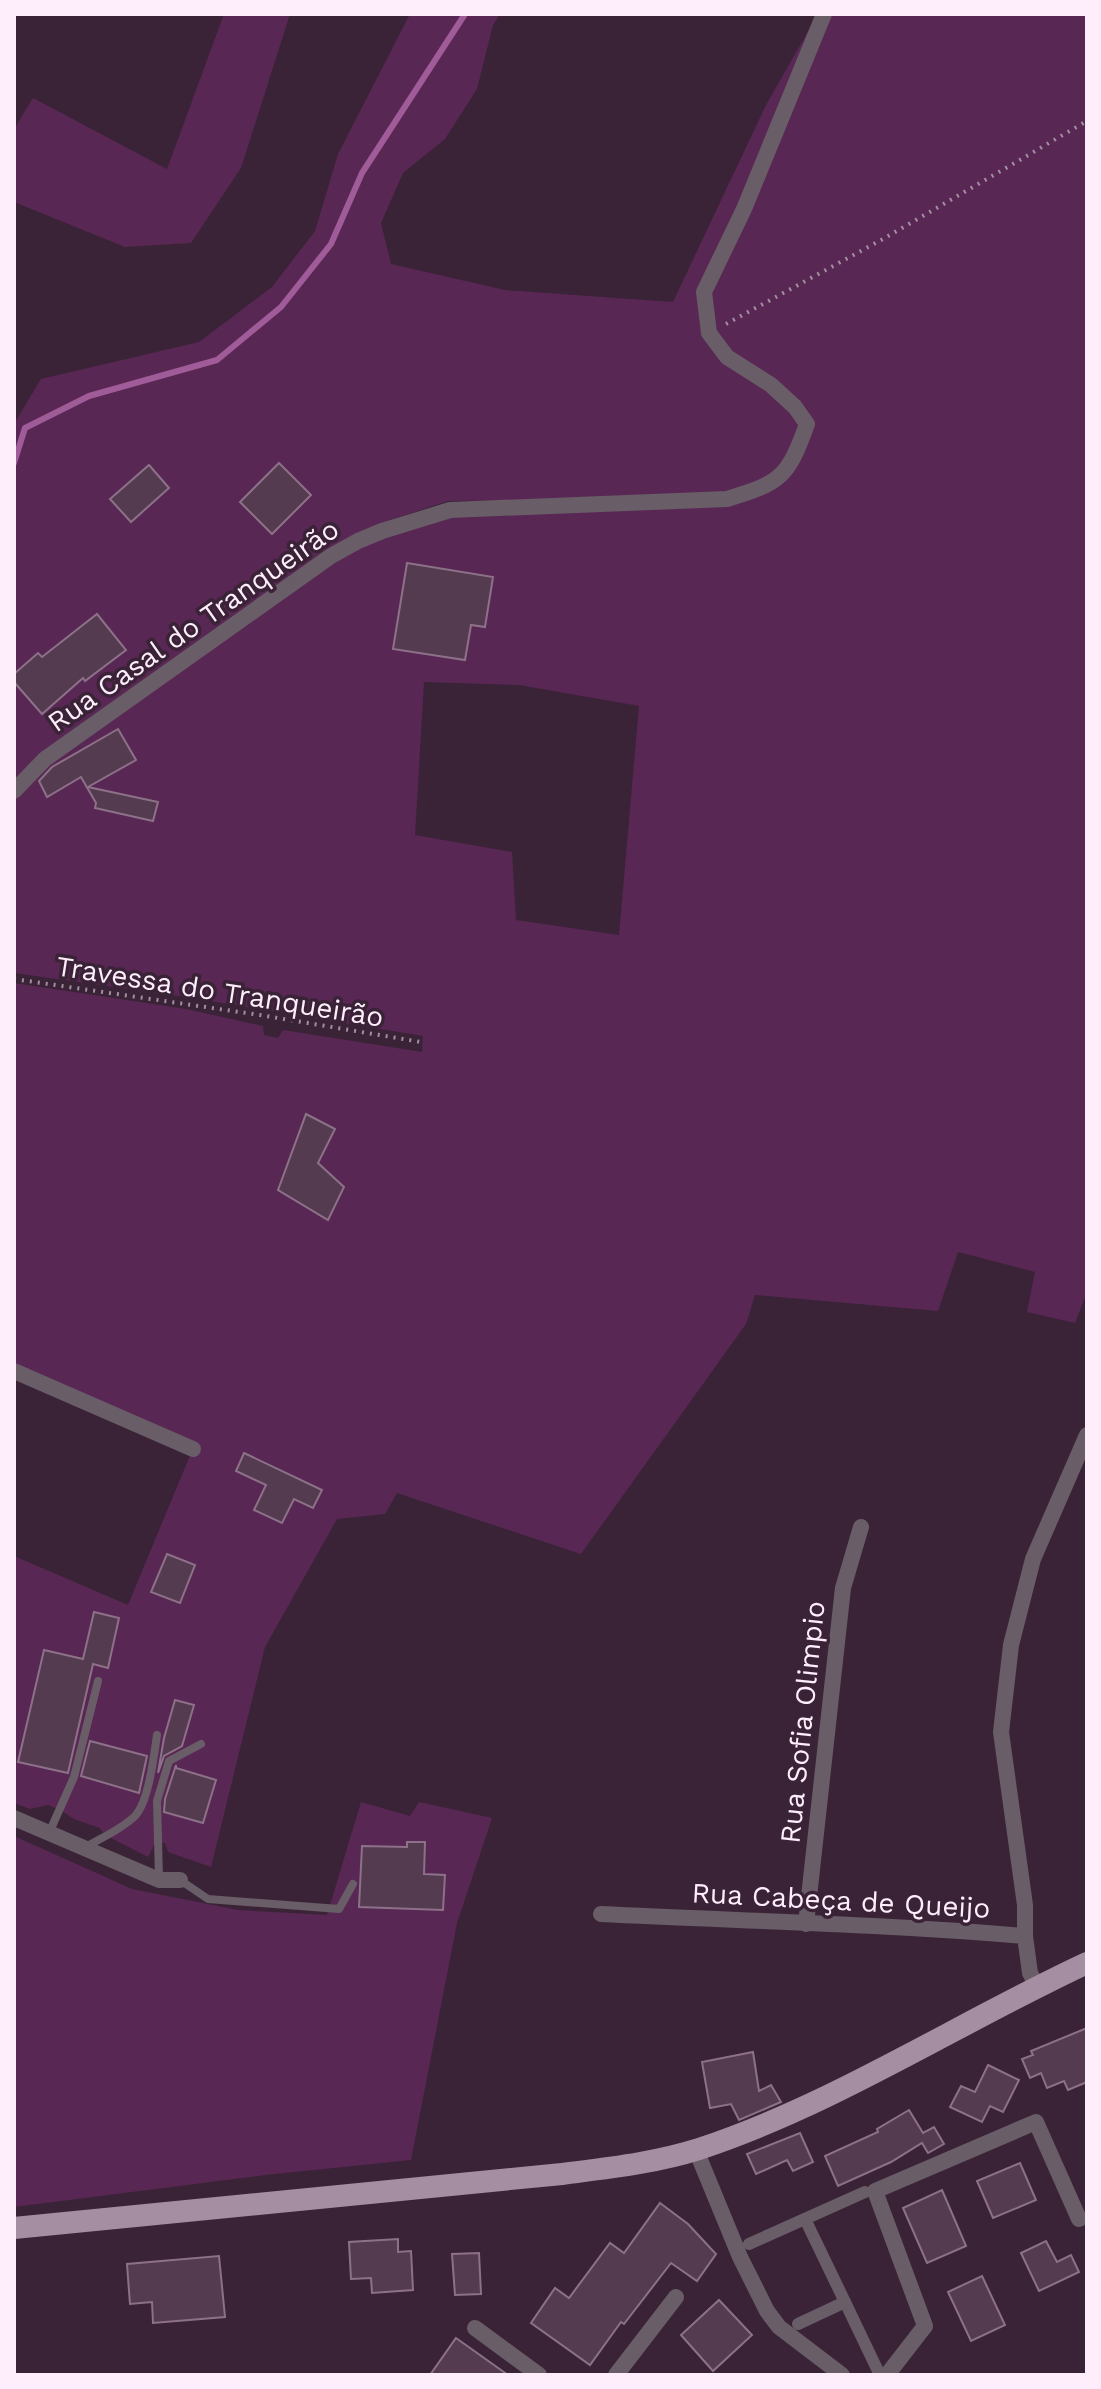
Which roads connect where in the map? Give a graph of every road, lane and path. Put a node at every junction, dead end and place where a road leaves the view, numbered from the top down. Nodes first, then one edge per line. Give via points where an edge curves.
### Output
1 (824, 14) edge
2 (1087, 121) edge
3 (709, 333) junction
4 (14, 791) edge
5 (14, 979) edge
6 (421, 1042) dead end
7 (14, 1371) edge
8 (1087, 1435) edge
9 (193, 1449) dead end
10 (861, 1527) dead end
11 (98, 1681) dead end
12 (157, 1735) dead end
13 (201, 1744) dead end
14 (14, 1818) edge
15 (49, 1833) junction
16 (85, 1848) junction
17 (159, 1880) junction
18 (180, 1880) joint
19 (353, 1884) dead end
20 (601, 1914) dead end
21 (806, 1924) junction
22 (1025, 1936) junction
23 (1087, 1963) edge
24 (1037, 1986) junction
25 (696, 2150) junction
26 (865, 2192) dead end
27 (805, 2219) junction
28 (1079, 2219) dead end
29 (14, 2228) edge
30 (749, 2244) dead end
31 (676, 2297) dead end
32 (845, 2302) junction
33 (798, 2324) dead end
34 (475, 2328) dead end
35 (533, 2373) edge
36 (883, 2373) edge
37 (616, 2375) edge
38 (842, 2375) edge

1 - 3 street via 704,292
2 - 3 path
3 - 4 street, Rua Casal do Tranqueirão via 727,357 771,385 807,424 794,459 780,478 727,499 450,510 358,541 45,759
5 - 6 path, Travessa do Tranqueirão
7 - 9 street
8 - 22 street via 1033,1559 1011,1645 1001,1732
10 - 21 street, Rua Sofia Olimpio via 843,1588
11 - 15 lane via 74,1777
12 - 16 lane via 140,1809
13 - 17 lane via 169,1761 157,1801
14 - 15 street
15 - 16 street
16 - 17 street
17 - 18 street
18 - 19 lane via 208,1899 339,1909
20 - 21 street, Rua Cabeça de Queijo
21 - 22 street, Rua Cabeça de Queijo
22 - 24 street, Rua Cabeça de Queijo
23 - 24 main road
24 - 25 main road via 827,2095
25 - 29 main road via 562,2174
25 - 38 street via 767,2311 779,2327
26 - 27 street
27 - 30 street
27 - 32 street
28 - 36 street via 1036,2122 875,2191 925,2326
31 - 37 street
32 - 33 street
32 - 36 street
34 - 35 street

